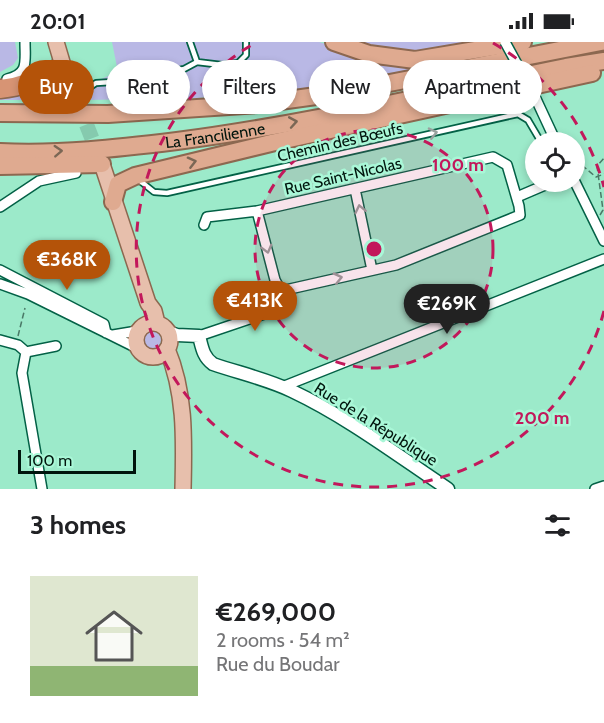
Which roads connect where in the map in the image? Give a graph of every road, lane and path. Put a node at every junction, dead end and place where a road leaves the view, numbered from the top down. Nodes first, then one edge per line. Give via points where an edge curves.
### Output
1 (24, 42) edge
2 (190, 42) edge
3 (246, 42) edge
4 (334, 42) edge
5 (505, 42) edge
6 (523, 42) edge
7 (601, 42) edge
8 (56, 43) edge
9 (58, 60) edge
10 (604, 61) edge
11 (197, 62) junction
12 (604, 70) edge
13 (0, 81) edge
14 (94, 84) edge
15 (18, 87) edge
16 (0, 89) edge
17 (0, 113) edge
18 (535, 132) edge
19 (551, 132) edge
20 (0, 153) edge
21 (604, 159) edge
22 (102, 164) joint
23 (0, 166) edge
24 (585, 168) edge
25 (76, 173) dead end
26 (604, 174) edge
27 (135, 176) junction
28 (598, 177) junction
29 (355, 189) junction
30 (526, 192) edge
31 (580, 192) edge
32 (516, 196) junction
33 (113, 202) junction
34 (0, 207) edge
35 (257, 211) junction
36 (597, 224) junction
37 (204, 225) dead end
38 (604, 241) edge
39 (604, 259) edge
40 (0, 270) edge
41 (372, 270) junction
42 (0, 284) edge
43 (281, 291) junction
44 (25, 308) dead end
45 (109, 334) junction
46 (157, 337) junction
47 (200, 339) junction
48 (0, 340) edge
49 (16, 344) junction
50 (56, 346) dead end
51 (137, 348) junction
52 (26, 352) junction
53 (282, 387) junction
54 (604, 486) edge
55 (42, 489) edge
56 (183, 489) edge
57 (448, 489) edge
58 (595, 489) edge

1 - 13 street via 23,72
2 - 11 lane
3 - 11 lane via 246,55 238,63
4 - 6 highway via 369,54 415,60
5 - 19 street, bridge
7 - 17 highway, La Francilienne via 338,93 258,104 108,114
8 - 9 main road
20 -> 10 highway, La Francilienne via 117,148 222,135
11 - 14 lane via 184,69 129,81
27 -> 12 highway
15 - 16 highway
27 -> 18 lane, Chemin des Bœufs via 154,192 167,193 518,114 528,120
21 - 28 path via 597,166
22 - 23 highway
22 - 33 main road
24 - 28 path
25 - 34 street via 39,182
26 - 28 path
27 - 33 highway via 118,184
28 - 36 path via 603,210
29 - 32 street, Rue Saint-Nicolas via 493,157 507,165
29 - 35 street, Rue Saint-Nicolas
41 -> 29 street
30 - 32 street
31 - 36 street
32 - 41 street via 520,215 396,265
33 - 46 main road via 148,303 154,310
35 - 37 street, Rue Saint-Nicolas via 207,217
35 -> 43 street
36 - 38 street
39 - 53 street
40 - 45 street via 104,324
43 -> 41 street
42 - 45 street
43 - 47 street via 267,313
44 - 49 path
45 - 46 street
45 - 51 street
46 - 47 street
46 - 51 main road via 135,342
46 - 51 main road via 145,356
46 - 56 main road via 175,370 180,390 184,417
47 - 53 street, Rue de la République via 206,358 213,364
48 - 49 street
49 - 52 street
50 - 52 street
52 - 55 street via 22,373
53 - 57 street, Rue de la République via 340,418
54 - 58 street

